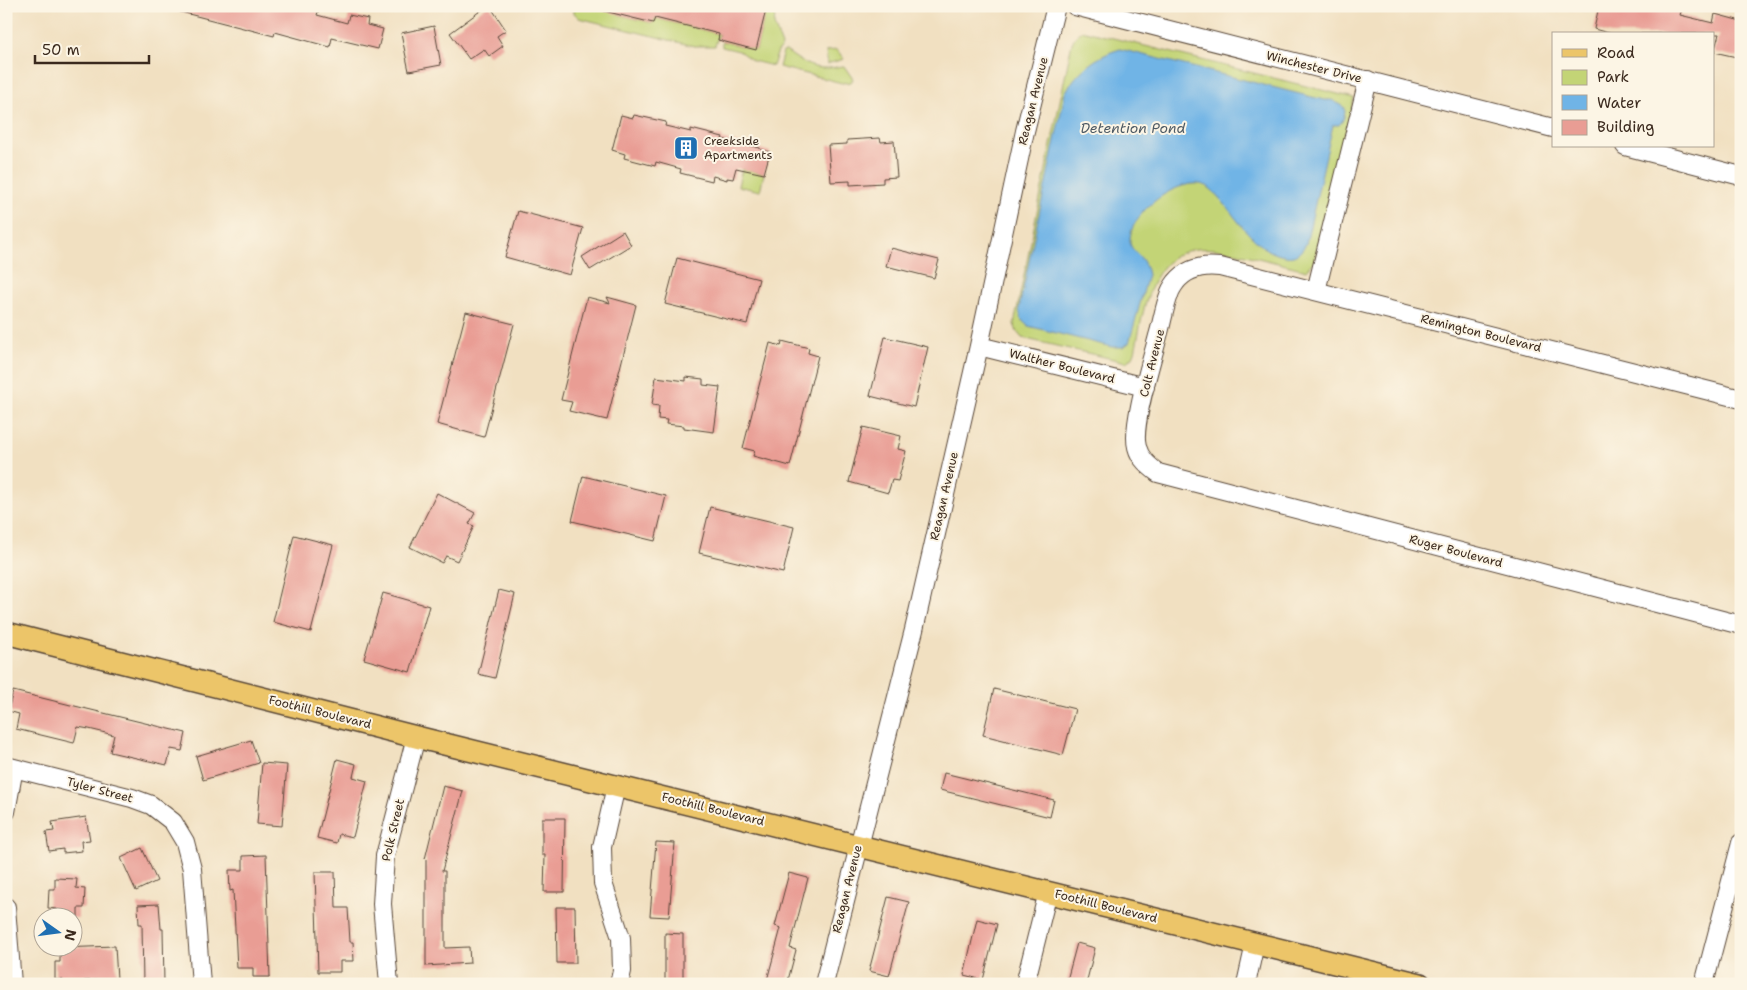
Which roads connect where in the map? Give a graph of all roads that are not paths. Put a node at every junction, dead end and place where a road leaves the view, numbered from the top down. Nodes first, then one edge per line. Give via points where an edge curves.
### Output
1 (1056, 6) edge
2 (1075, 6) edge
3 (1368, 80) junction
4 (1552, 128) edge
5 (1633, 148) edge
6 (1741, 176) edge
7 (1220, 267) joint
8 (1316, 291) junction
9 (979, 346) junction
10 (1145, 387) junction
11 (1741, 399) edge
12 (1172, 477) joint
13 (1741, 625) edge
14 (6, 634) edge
15 (416, 737) junction
16 (10, 767) edge
17 (616, 786) junction
18 (6, 812) edge
19 (1741, 843) edge
20 (858, 845) junction
21 (1048, 892) junction
22 (6, 907) edge
23 (1255, 944) junction
24 (12, 984) edge
25 (201, 984) edge
26 (389, 984) edge
27 (619, 984) edge
28 (824, 984) edge
29 (1025, 984) edge
30 (1246, 984) edge
31 (1420, 984) edge
32 (1704, 984) edge

1 - 9 street, Reagan Avenue via 1025,131
2 - 3 street, Winchester Drive
3 - 4 street, Winchester Drive
3 - 8 street
5 - 6 street
7 - 8 street, Remington Boulevard
7 - 10 street, Colt Avenue via 1204,265 1177,281 1169,295
8 - 11 street, Remington Boulevard
9 - 10 street, Walther Boulevard
9 - 20 street, Reagan Avenue via 914,630
10 - 12 street, Colt Avenue via 1135,437 1137,449 1149,466
12 - 13 street, Ruger Boulevard
14 - 15 main road, Foothill Boulevard
15 - 17 main road, Foothill Boulevard
15 - 26 street, Polk Street via 385,856 382,904
16 - 18 street
16 - 25 street, Tyler Street via 132,798 151,805 173,822 185,842 192,869
17 - 20 main road, Foothill Boulevard
17 - 27 street via 602,847 603,883 621,938
19 - 32 street
20 - 21 main road, Foothill Boulevard
20 - 28 street, Reagan Avenue
21 - 23 main road, Foothill Boulevard
21 - 29 street
22 - 24 street
23 - 30 street
23 - 31 main road, Foothill Boulevard

